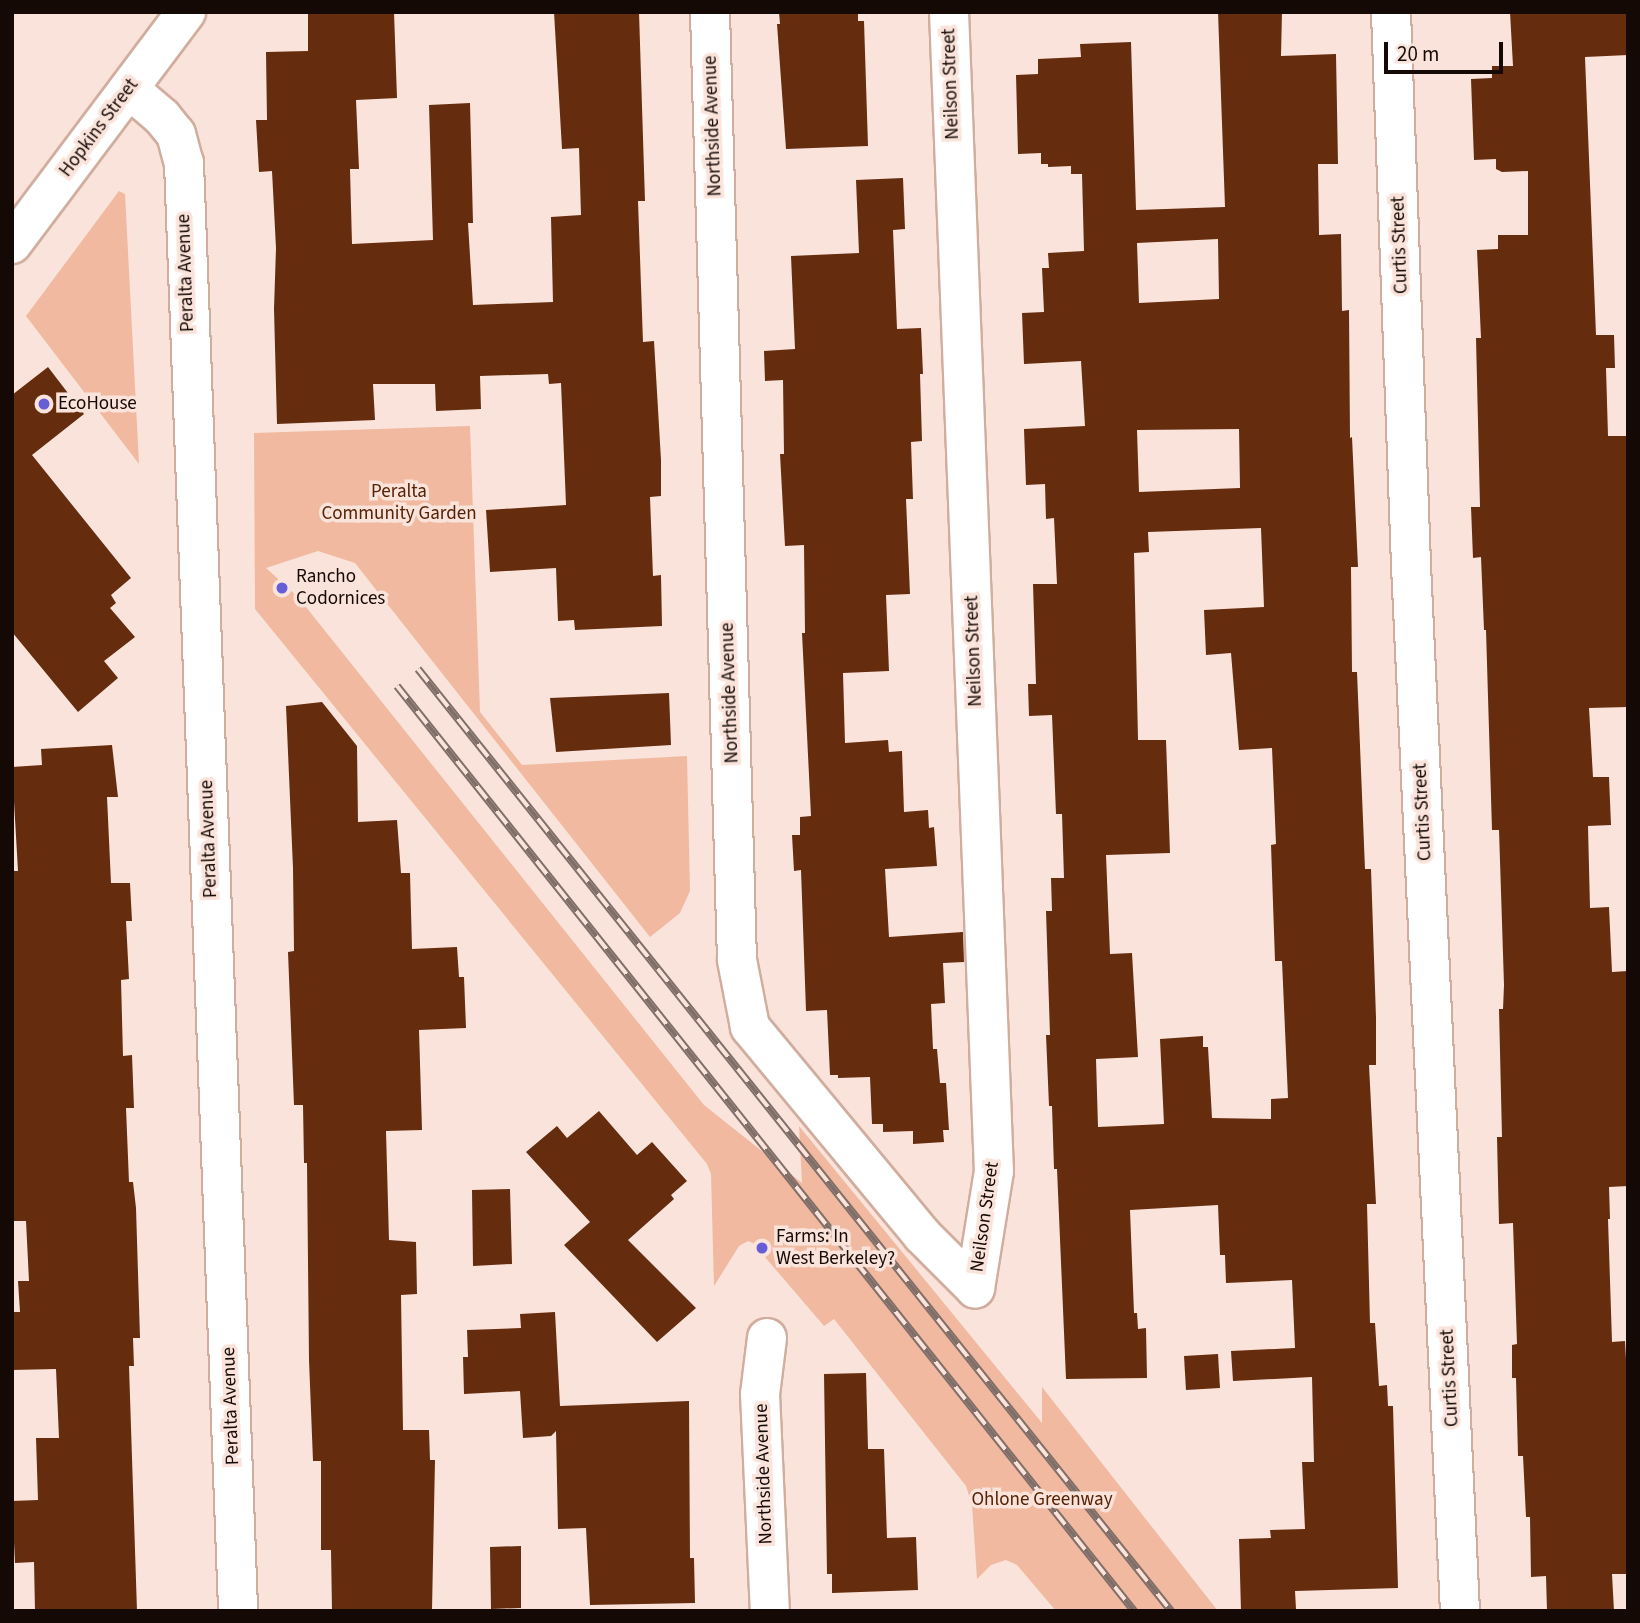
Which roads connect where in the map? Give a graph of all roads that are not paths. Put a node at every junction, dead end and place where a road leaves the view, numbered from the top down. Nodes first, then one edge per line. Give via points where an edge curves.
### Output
1 (186, 12) edge
2 (710, 12) edge
3 (949, 12) edge
4 (1391, 12) edge
5 (129, 89) junction
6 (12, 244) edge
7 (975, 1288) joint
8 (767, 1338) dead end
9 (239, 1611) edge
10 (769, 1611) edge
11 (1460, 1611) edge

1 - 5 street, Hopkins Street
2 - 7 street, Northside Avenue via 737,960 750,1027 922,1235
3 - 7 street, Neilson Street via 994,1171
4 - 11 street, Curtis Street via 1411,565
5 - 6 street, Hopkins Street
5 - 9 street, Peralta Avenue via 176,134 184,163
8 - 10 street, Northside Avenue via 760,1394

